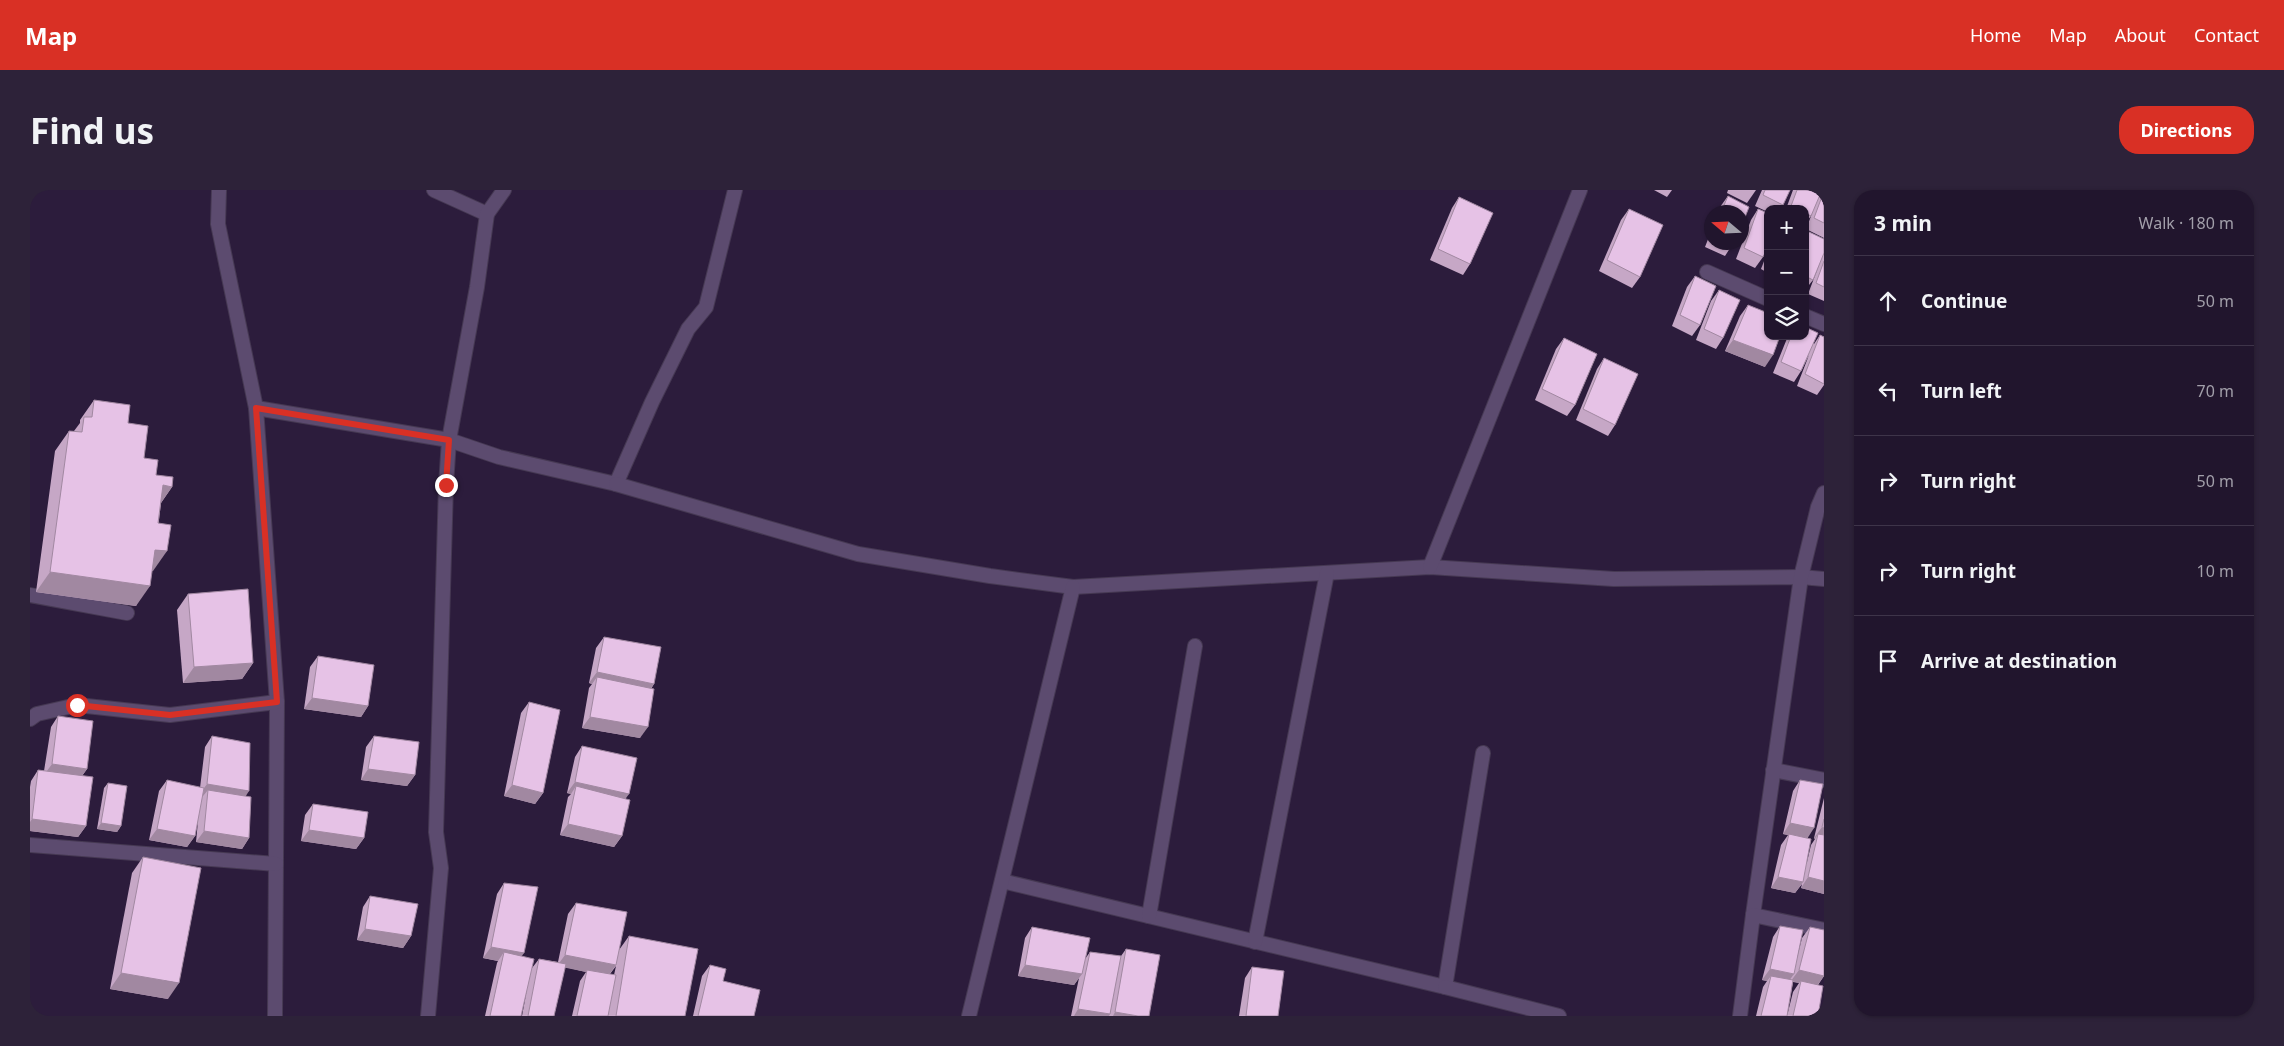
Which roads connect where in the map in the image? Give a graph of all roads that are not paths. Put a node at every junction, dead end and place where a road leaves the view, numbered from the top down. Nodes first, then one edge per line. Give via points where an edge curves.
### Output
1 (219, 190) edge
2 (434, 190) edge
3 (504, 190) edge
4 (735, 190) edge
5 (1580, 190) edge
6 (487, 214) junction
7 (1706, 272) dead end
8 (1764, 297) edge
9 (1809, 318) edge
10 (1824, 324) edge
11 (256, 408) junction
12 (449, 440) junction
13 (616, 484) junction
14 (1824, 493) edge
15 (1430, 567) junction
16 (1327, 573) junction
17 (1801, 577) junction
18 (1824, 580) edge
19 (1073, 587) junction
20 (30, 595) edge
21 (127, 613) dead end
22 (1195, 646) dead end
23 (277, 702) junction
24 (30, 719) edge
25 (1483, 753) dead end
26 (1774, 770) junction
27 (1824, 780) edge
28 (30, 845) edge
29 (276, 864) junction
30 (1002, 881) junction
31 (1753, 915) junction
32 (1149, 916) junction
33 (1824, 930) edge
34 (1255, 942) junction
35 (1445, 987) junction
36 (275, 1016) edge
37 (428, 1016) edge
38 (969, 1016) edge
39 (1559, 1016) edge
40 (1740, 1016) edge

1 - 11 street via 218,224
2 - 6 street
3 - 6 street
4 - 13 street via 706,306 688,329
5 - 15 street
6 - 12 street
7 - 8 street
9 - 10 street
11 - 12 street
11 - 23 street
12 - 13 street via 499,457
12 - 37 street via 436,832 441,868
13 - 19 street via 858,554
14 - 17 street
15 - 16 street
15 - 17 street via 1614,579
16 - 19 street
16 - 34 street
17 - 18 street
17 - 26 street
19 - 30 street
20 - 21 street
22 - 32 street
23 - 24 street via 170,715 77,705 37,714
23 - 29 street
25 - 35 street
26 - 27 street
26 - 31 street
28 - 29 street
29 - 36 street
30 - 32 street
30 - 38 street
31 - 33 street
31 - 40 street
32 - 34 street
34 - 35 street
35 - 39 street

